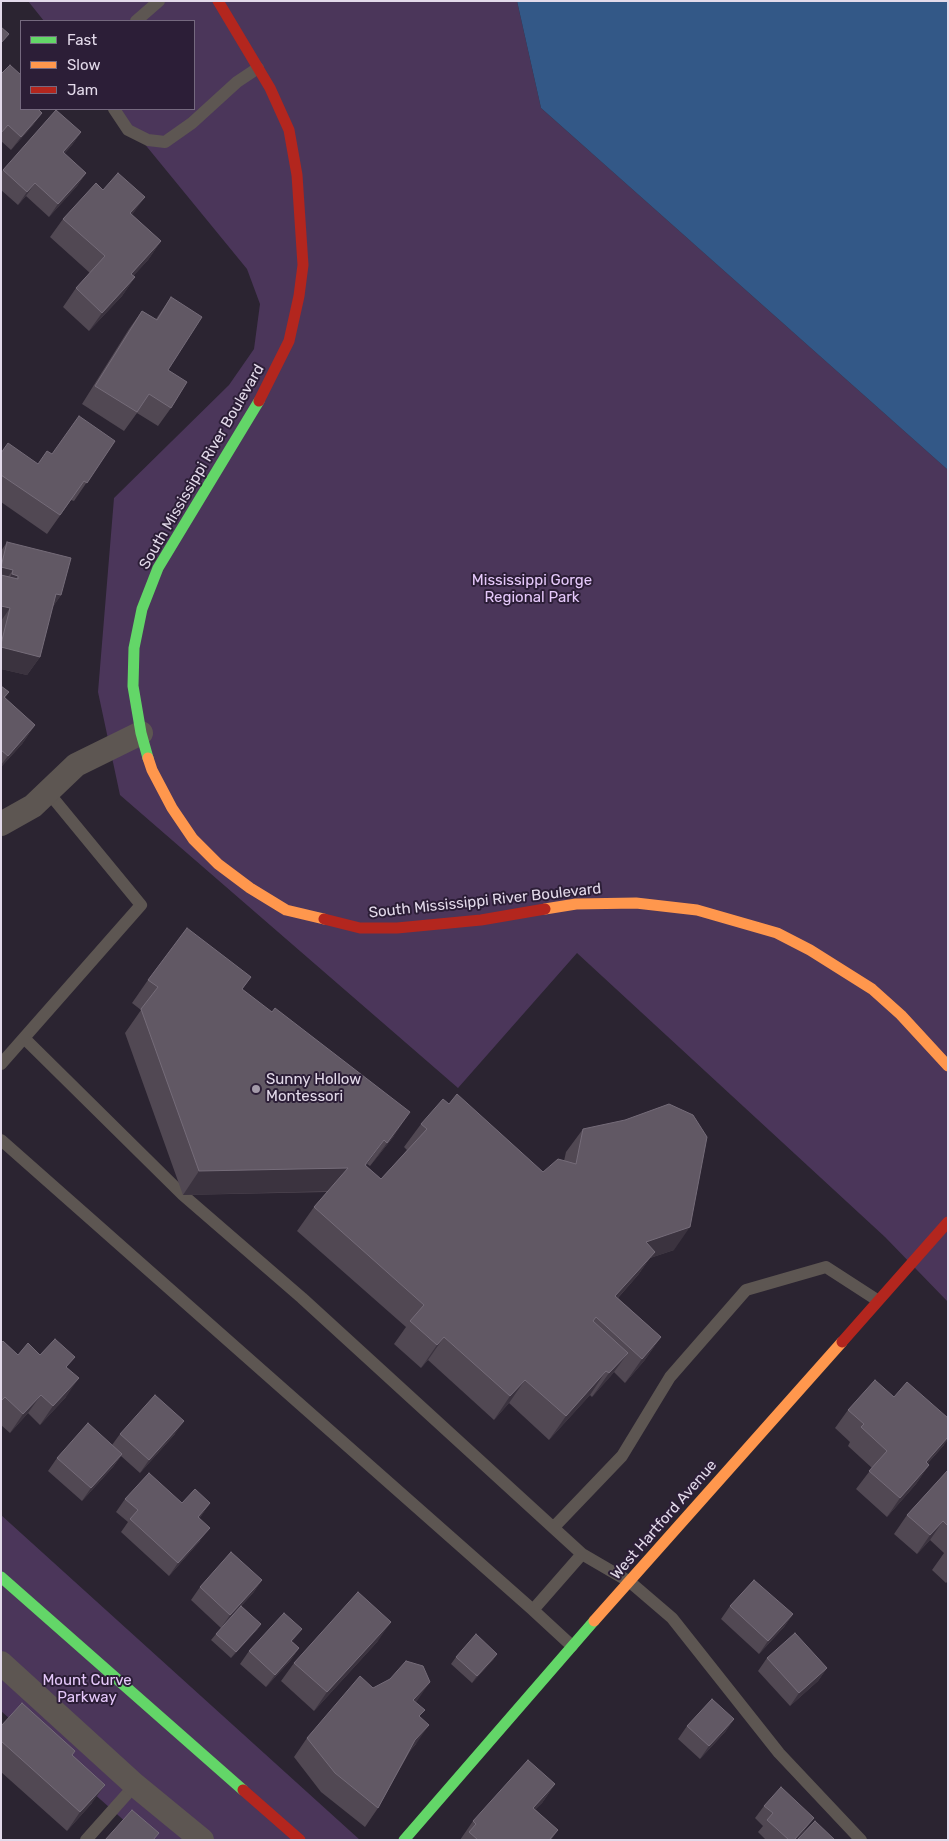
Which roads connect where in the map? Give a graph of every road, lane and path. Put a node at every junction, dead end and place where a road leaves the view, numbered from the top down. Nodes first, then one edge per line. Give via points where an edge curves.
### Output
1 (159, 1) edge
2 (218, 1) edge
3 (137, 20) edge
4 (258, 68) junction
5 (115, 110) edge
6 (141, 732) junction
7 (48, 792) junction
8 (1, 824) edge
9 (24, 1038) junction
10 (1, 1064) edge
11 (948, 1066) edge
12 (1, 1140) edge
13 (948, 1222) edge
14 (877, 1300) junction
15 (554, 1527) junction
16 (582, 1554) junction
17 (630, 1582) junction
18 (4, 1584) edge
19 (534, 1610) junction
20 (572, 1646) junction
21 (1, 1663) edge
22 (135, 1784) junction
23 (86, 1840) edge
24 (202, 1840) edge
25 (300, 1840) edge
26 (404, 1840) edge
27 (861, 1840) edge

1 - 3 lane
2 - 4 street, South Mississippi River Boulevard
4 - 5 lane via 165,142 148,140 128,130
4 - 6 street, South Mississippi River Boulevard via 289,130 297,175 302,265 300,296 289,341 270,383 158,568 142,608 134,648 132,686
6 - 7 street via 76,765
6 - 11 street, South Mississippi River Boulevard via 152,770 193,839 226,870 286,910 377,929 481,920 576,904 636,903 697,910 777,934 810,950 872,989
7 - 8 street via 33,806
7 - 9 lane via 141,905
9 - 10 lane
9 - 15 lane via 182,1195 310,1304
12 - 19 lane
13 - 14 street, West Hartford Avenue
14 - 15 lane via 826,1267 746,1290 670,1377 622,1456
14 - 17 street, West Hartford Avenue
15 - 16 lane
16 - 17 lane
16 - 19 lane
17 - 20 street, West Hartford Avenue
17 - 27 lane via 672,1618 779,1752
18 - 25 street
19 - 20 lane
20 - 26 street, West Hartford Avenue
21 - 22 street
22 - 23 lane
22 - 24 street

